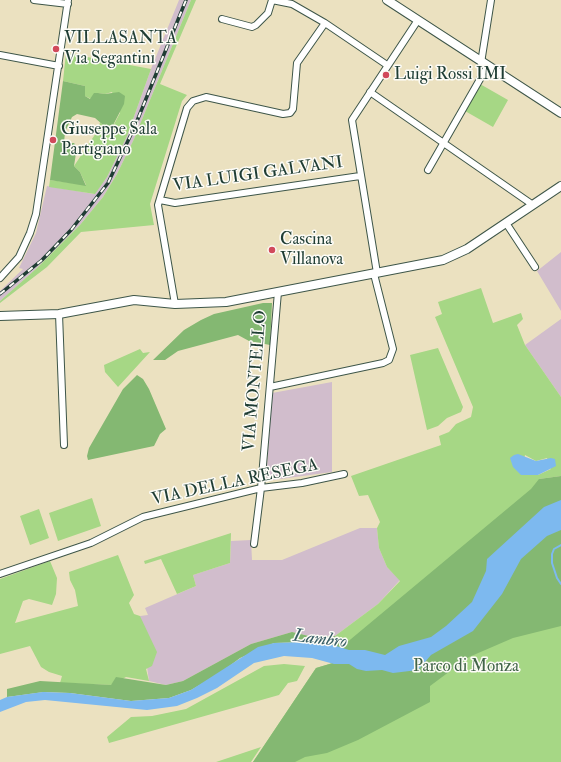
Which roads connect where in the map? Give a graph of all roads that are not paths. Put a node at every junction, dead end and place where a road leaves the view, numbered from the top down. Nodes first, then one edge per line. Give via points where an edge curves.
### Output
1 (34, 0) edge
2 (272, 0) edge
3 (387, 0) edge
4 (492, 0) edge
5 (68, 2) edge
6 (222, 19) dead end
7 (418, 20) junction
8 (325, 22) junction
9 (0, 55) edge
10 (387, 65) junction
11 (484, 65) junction
12 (59, 66) junction
13 (370, 92) junction
14 (561, 113) edge
15 (442, 143) junction
16 (428, 170) dead end
17 (360, 176) junction
18 (561, 186) edge
19 (160, 200) junction
20 (533, 205) junction
21 (506, 223) junction
22 (535, 267) dead end
23 (376, 274) junction
24 (0, 278) edge
25 (278, 292) junction
26 (175, 304) junction
27 (59, 314) junction
28 (0, 316) edge
29 (270, 387) junction
30 (64, 445) dead end
31 (344, 474) dead end
32 (261, 488) junction
33 (254, 544) dead end
34 (0, 574) edge

1 - 5 street
2 - 6 street via 268,13 256,25
2 - 8 street via 292,4
3 - 7 street
4 - 11 street
5 - 12 street
7 - 10 street
7 - 11 street
8 - 10 street
8 - 19 street via 297,63 293,109 287,114 206,97 194,101 187,108
9 - 12 street
10 - 13 street
11 - 14 street
11 - 15 street
12 - 24 street via 36,214 19,257
13 - 15 street
13 - 17 street via 352,120
15 - 16 street
15 - 20 street
17 - 19 street, VIA LUIGI GALVANI via 175,203
17 - 23 street
18 - 20 street
19 - 26 street via 158,211
20 - 21 street
21 - 22 street
21 - 23 street via 450,258
23 - 25 street
23 - 29 street via 393,349 392,357 383,363
25 - 26 street via 226,302
25 - 29 street, VIA MONTELLO
26 - 27 street via 134,300
27 - 28 street
27 - 30 street
29 - 32 street, VIA MONTELLO
31 - 32 street, VIA DELLA RESEGA via 302,484
32 - 33 street, VIA MONTELLO
32 - 34 street, VIA DELLA RESEGA via 143,517 91,543

